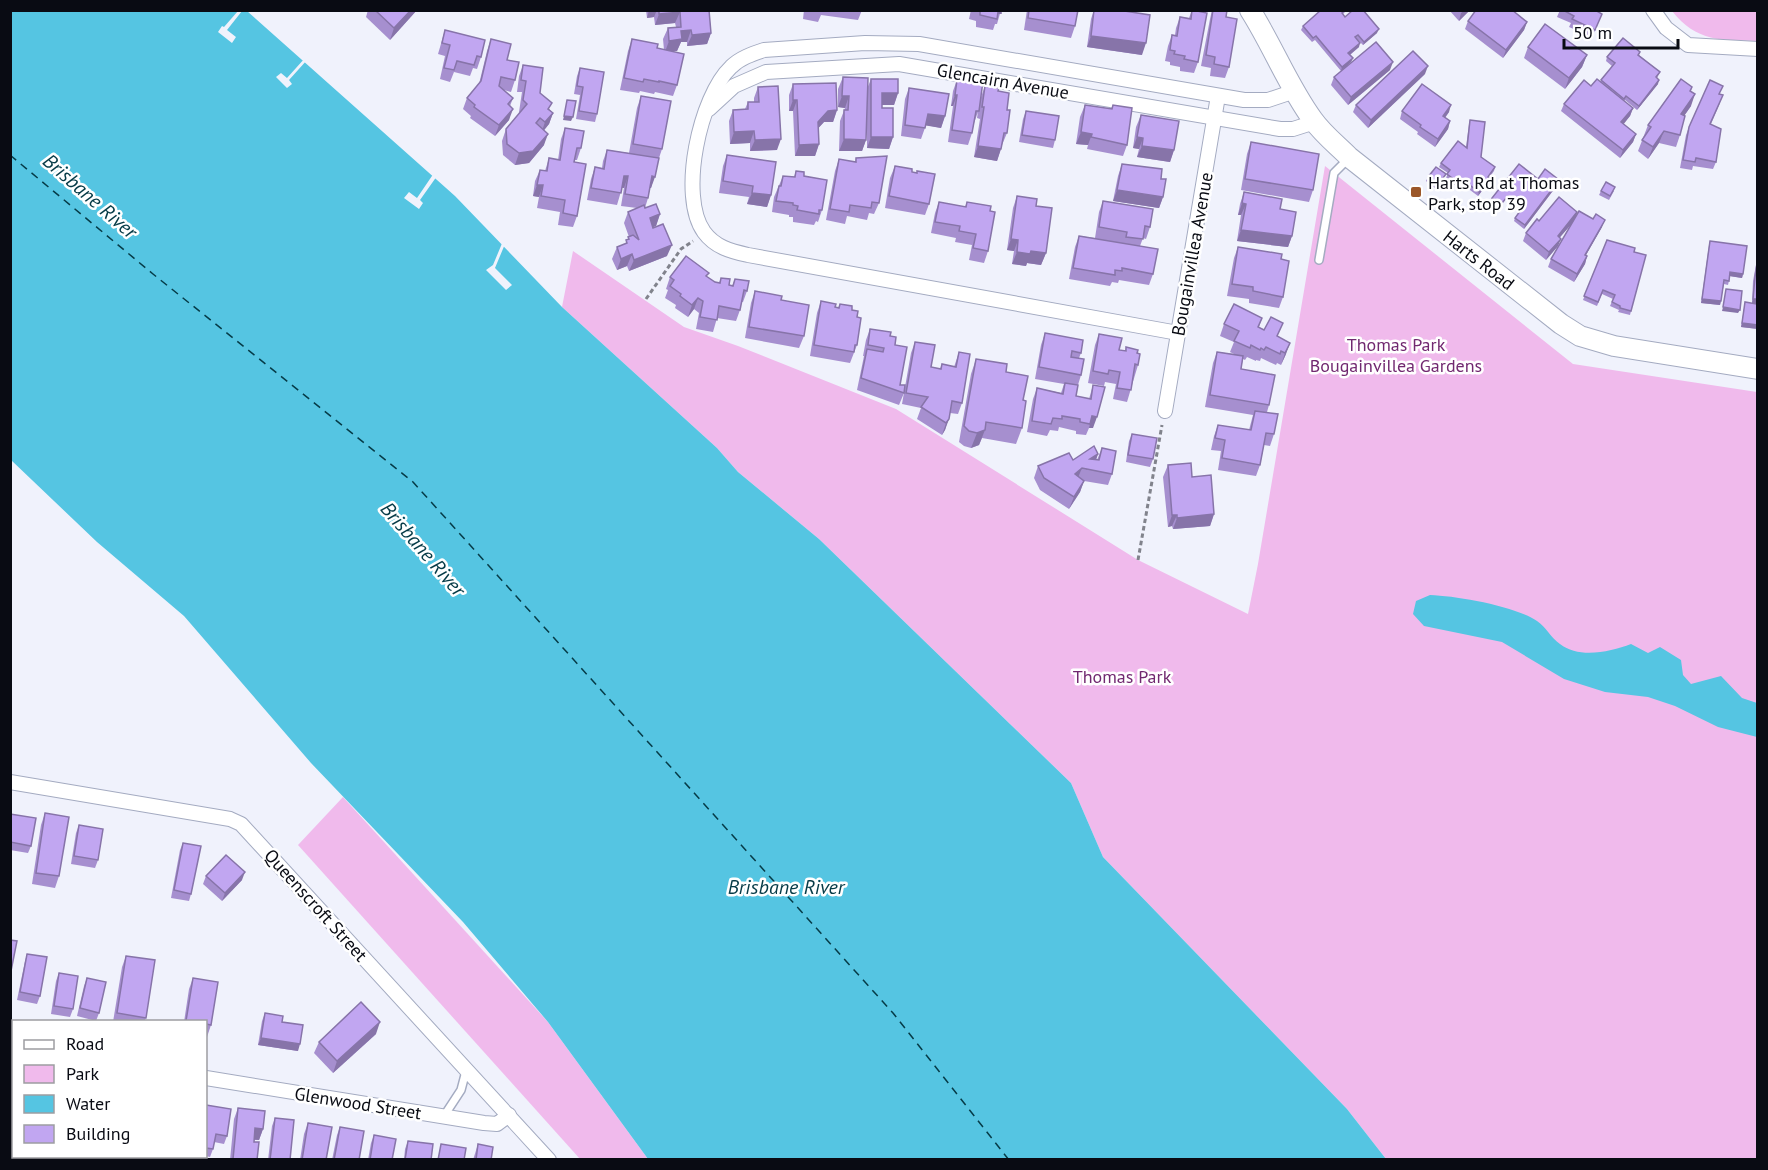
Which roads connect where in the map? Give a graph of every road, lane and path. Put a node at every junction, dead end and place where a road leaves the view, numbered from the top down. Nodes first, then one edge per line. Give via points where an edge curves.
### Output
1 (1250, 10) edge
2 (1653, 10) edge
3 (1758, 49) edge
4 (1295, 91) junction
5 (1218, 96) junction
6 (704, 116) junction
7 (1215, 117) junction
8 (1315, 122) junction
9 (1349, 157) junction
10 (698, 238) dead end
11 (1318, 260) dead end
12 (646, 299) dead end
13 (1178, 333) junction
14 (1758, 369) edge
15 (1165, 411) dead end
16 (1162, 427) dead end
17 (1138, 560) dead end
18 (10, 783) edge
19 (467, 1069) junction
20 (207, 1078) edge
21 (509, 1115) junction
22 (444, 1116) junction
23 (549, 1160) edge

1 - 4 street, Harts Road
2 - 3 street via 1666,28 1688,45
4 - 5 street, Glencairn Avenue via 1268,100
4 - 8 street, Harts Road
5 - 6 street, Glencairn Avenue via 919,44 883,42 772,49 751,54 726,72
5 - 7 street, Bougainvillea Avenue
6 - 7 street, Glencairn Avenue via 727,91 766,72 899,64
6 - 13 street, Glencairn Avenue via 696,146 692,193 699,225 720,248
7 - 8 street, Glencairn Avenue via 1287,129
7 - 13 street, Bougainvillea Avenue
8 - 9 street, Harts Road
9 - 11 lane via 1334,173
9 - 14 street, Harts Road via 1580,336 1630,349
10 - 12 path via 681,249
13 - 15 street, Bougainvillea Avenue
16 - 17 path
18 - 19 street, Queenscroft Street via 242,824
19 - 21 street, Queenscroft Street
19 - 22 lane via 461,1090
20 - 22 street, Glenwood Street
21 - 22 street, Glenwood Street via 495,1124
21 - 23 street, Queenscroft Street

